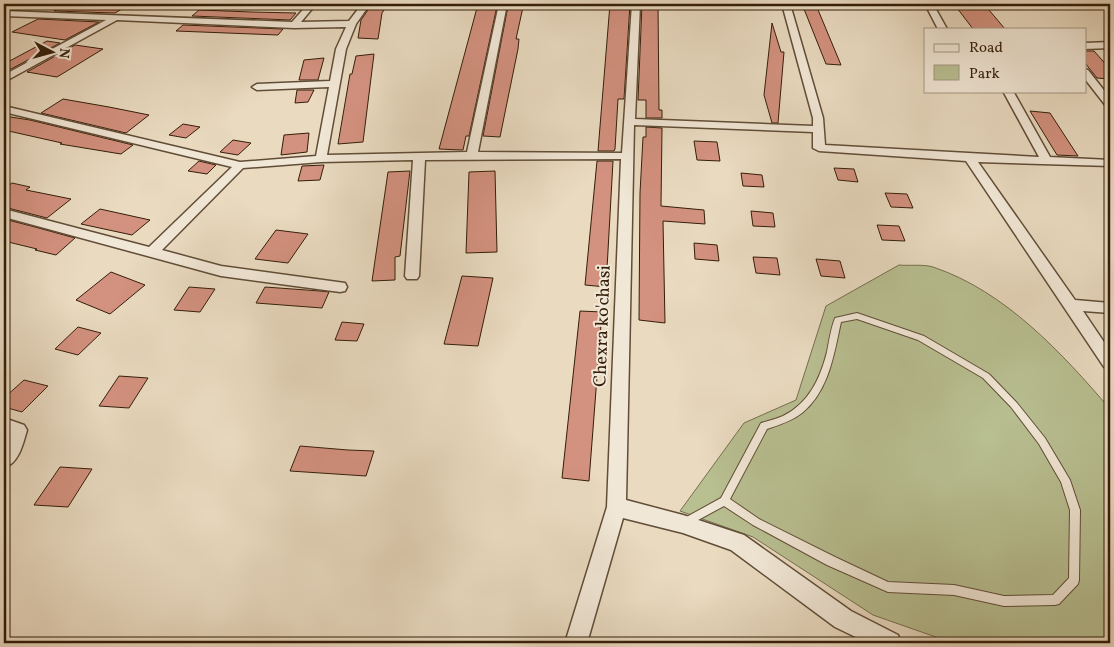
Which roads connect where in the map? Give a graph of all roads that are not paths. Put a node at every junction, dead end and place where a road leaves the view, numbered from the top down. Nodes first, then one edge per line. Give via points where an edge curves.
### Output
1 (312, 4) edge
2 (366, 4) edge
3 (503, 4) edge
4 (636, 4) edge
5 (786, 4) edge
6 (929, 4) edge
7 (4, 13) edge
8 (118, 17) junction
9 (352, 24) junction
10 (294, 25) junction
11 (942, 28) edge
12 (1110, 45) edge
13 (1086, 46) edge
14 (1086, 73) edge
15 (4, 79) edge
16 (335, 84) junction
17 (258, 87) dead end
18 (1009, 92) edge
19 (1110, 104) edge
20 (4, 109) edge
21 (630, 122) junction
22 (818, 129) junction
23 (472, 155) junction
24 (627, 156) junction
25 (419, 157) junction
26 (970, 158) junction
27 (321, 159) junction
28 (1046, 160) junction
29 (1110, 163) edge
30 (240, 165) junction
31 (4, 213) edge
32 (152, 252) junction
33 (412, 276) dead end
34 (340, 287) dead end
35 (1072, 305) junction
36 (1110, 308) edge
37 (1110, 363) edge
38 (4, 425) edge
39 (4, 460) edge
40 (724, 501) junction
41 (616, 507) junction
42 (683, 524) junction
43 (576, 643) edge
44 (890, 643) edge

1 - 10 street
2 - 9 street
3 - 23 street
4 - 21 street, Chexra ko'chasi
5 - 22 street via 818,118
6 - 11 street
7 - 8 street
8 - 10 street
8 - 15 street
9 - 10 street
9 - 16 street via 341,49
12 - 13 street
14 - 19 street
16 - 17 street
16 - 27 street
18 - 28 street
20 - 30 street
21 - 22 street
21 - 24 street, Chexra ko'chasi
22 - 26 street via 818,148
23 - 24 street
23 - 25 street
24 - 41 street, Chexra ko'chasi
25 - 27 street
25 - 33 street
26 - 28 street
26 - 35 street
27 - 30 street
28 - 29 street
30 - 32 street
31 - 32 street
32 - 34 street via 221,271
35 - 36 street
35 - 37 street
38 - 39 street via 18,430 13,447
40 - 40 lane via 764,527 888,587 954,590 1004,601 1055,600 1074,580 1076,510 1065,480 1042,441 1014,405 986,376 929,343 857,316 838,320 817,391 802,410 778,423 764,426
40 - 42 lane
41 - 42 street
41 - 43 street, Chexra ko'chasi
42 - 44 street via 737,542 843,619

